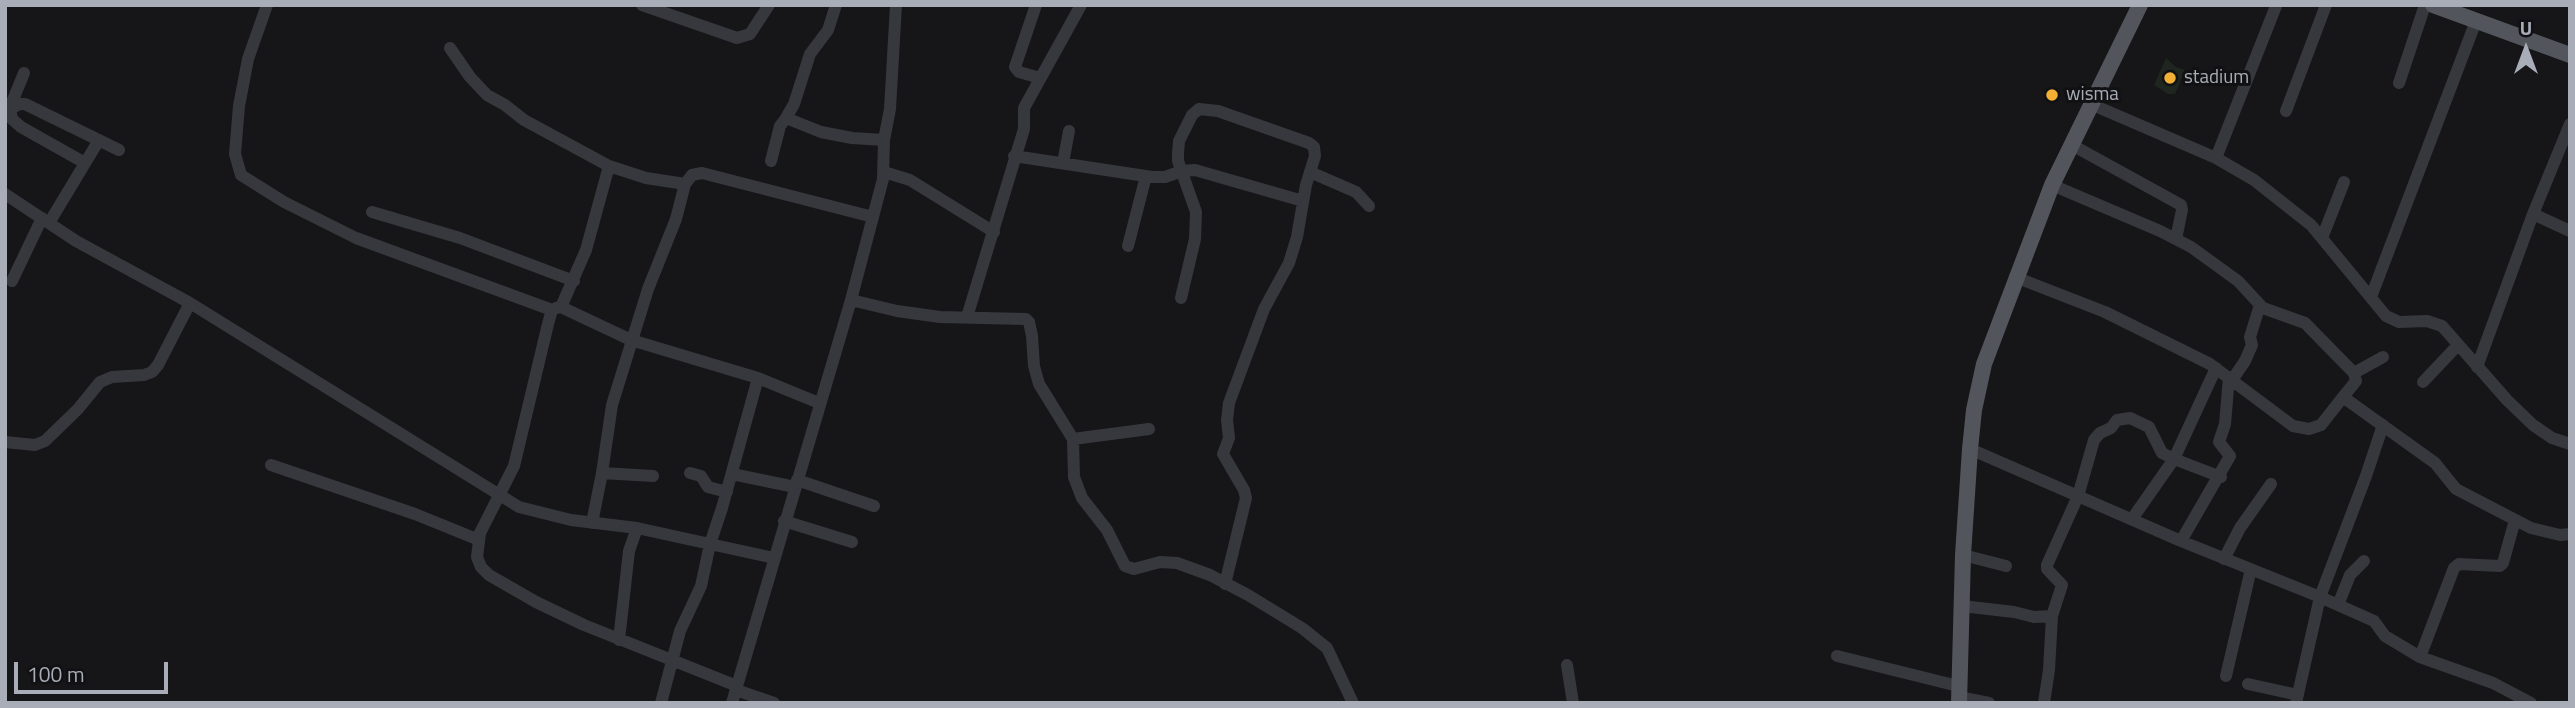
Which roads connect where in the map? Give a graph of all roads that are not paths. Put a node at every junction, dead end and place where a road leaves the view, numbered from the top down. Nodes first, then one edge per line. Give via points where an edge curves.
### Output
1 (267, 5) edge
2 (642, 5) edge
3 (769, 5) edge
4 (836, 5) edge
5 (896, 5) edge
6 (1036, 5) edge
7 (1081, 5) edge
8 (2140, 5) edge
9 (2326, 5) edge
10 (2425, 5) edge
11 (2433, 5) edge
12 (2276, 6) edge
13 (2476, 21) junction
14 (450, 48) dead end
15 (2570, 55) edge
16 (24, 73) dead end
17 (1040, 78) junction
18 (2399, 83) dead end
19 (2093, 105) junction
20 (2286, 111) dead end
21 (7, 112) edge
22 (786, 118) junction
23 (2570, 124) edge
24 (1069, 131) dead end
25 (99, 140) junction
26 (884, 140) junction
27 (2072, 145) junction
28 (119, 150) dead end
29 (1014, 156) junction
30 (2216, 158) junction
31 (771, 161) dead end
32 (85, 163) junction
33 (1063, 163) junction
34 (609, 166) junction
35 (1182, 171) junction
36 (884, 172) junction
37 (1310, 172) junction
38 (1146, 176) junction
39 (2344, 182) dead end
40 (685, 184) junction
41 (2052, 185) junction
42 (5, 194) edge
43 (1303, 201) junction
44 (1369, 206) dead end
45 (372, 212) dead end
46 (2533, 214) junction
47 (873, 217) junction
48 (46, 221) junction
49 (2570, 230) edge
50 (994, 232) junction
51 (2322, 238) junction
52 (2176, 239) junction
53 (1128, 246) dead end
54 (2015, 277) junction
55 (12, 281) dead end
56 (574, 281) junction
57 (2371, 297) junction
58 (1181, 298) dead end
59 (851, 300) junction
60 (190, 303) junction
61 (2260, 305) junction
62 (557, 308) junction
63 (967, 317) junction
64 (631, 341) junction
65 (2457, 346) junction
66 (2383, 357) dead end
67 (2477, 367) junction
68 (2216, 368) junction
69 (2354, 373) junction
70 (758, 378) junction
71 (2230, 379) junction
72 (2423, 382) dead end
73 (2343, 397) junction
74 (820, 403) junction
75 (2383, 425) junction
76 (1149, 429) dead end
77 (1073, 439) junction
78 (5, 442) edge
79 (2570, 444) edge
80 (1970, 449) junction
81 (2174, 459) junction
82 (271, 465) dead end
83 (602, 473) junction
84 (690, 473) dead end
85 (732, 474) junction
86 (653, 476) dead end
87 (2221, 477) junction
88 (796, 484) junction
89 (2271, 484) dead end
90 (727, 492) junction
91 (498, 494) junction
92 (2078, 496) junction
93 (874, 506) dead end
94 (2132, 519) junction
95 (2515, 520) junction
96 (785, 521) junction
97 (592, 523) junction
98 (637, 528) junction
99 (2570, 534) edge
100 (480, 540) junction
101 (2181, 541) junction
102 (852, 542) dead end
103 (710, 544) junction
104 (1963, 555) junction
105 (774, 558) junction
106 (2224, 559) junction
107 (2364, 561) dead end
108 (2006, 566) dead end
109 (2251, 569) junction
110 (1225, 584) junction
111 (2320, 597) junction
112 (2338, 605) junction
113 (1962, 606) junction
114 (2052, 616) junction
115 (619, 640) junction
116 (1837, 656) dead end
117 (2420, 657) junction
118 (672, 661) junction
119 (1567, 665) dead end
120 (2226, 676) dead end
121 (2248, 684) dead end
122 (735, 693) edge
123 (1959, 695) edge
124 (2297, 699) edge
125 (661, 703) edge
126 (774, 703) edge
127 (1353, 703) edge
128 (1573, 703) edge
129 (1989, 703) edge
130 (2044, 703) edge
131 (2531, 703) edge

1 - 62 street via 248,59 239,106 235,154 241,175 356,238
2 - 3 street via 737,38 750,34
4 - 22 street via 828,30 810,54
5 - 26 street
6 - 17 street via 1015,67
7 - 17 street
8 - 19 main road
9 - 20 street
10 - 18 street
11 - 13 main road
12 - 30 street
13 - 15 main road
13 - 57 street
14 - 34 street via 487,96
16 - 21 street
17 - 29 street via 1024,108 1024,129
19 - 27 main road
19 - 30 street
21 - 25 street via 25,104
21 - 32 street via 21,127
22 - 26 street via 821,132
22 - 31 street
23 - 46 street
24 - 33 street
25 - 28 street
25 - 32 street
26 - 36 street
27 - 41 main road
27 - 52 street via 2181,205
29 - 33 street
29 - 50 street
30 - 51 street via 2283,201
32 - 48 street
33 - 38 street
34 - 40 street
34 - 56 street
35 - 37 street via 1178,155 1182,132 1192,115 1204,108 1309,143 1315,150
35 - 38 street via 1165,177
35 - 43 street via 1195,170
35 - 58 street via 1196,212 1195,239
36 - 47 street
36 - 50 street via 911,180
37 - 43 street
37 - 44 street via 1356,192
38 - 53 street
39 - 51 street
40 - 47 street via 692,175 702,173
40 - 64 street
41 - 52 street
41 - 54 main road
42 - 48 street
43 - 110 street via 1289,263 1264,309 1229,403 1229,438 1223,454 1246,498
45 - 56 street via 460,237
46 - 49 street
46 - 67 street
47 - 59 street
48 - 55 street
48 - 60 street
50 - 63 street
51 - 57 street
52 - 61 street via 2217,264
54 - 68 street via 2105,312
54 - 80 main road via 1984,364
56 - 62 street
57 - 65 street via 2394,321 2438,324
59 - 63 street via 897,311
59 - 74 street
60 - 78 street via 152,372 100,382 45,441 35,445
60 - 91 street
61 - 69 street via 2297,318
61 - 71 street via 2250,337 2252,345
62 - 64 street
62 - 91 street via 514,466
63 - 77 street via 1029,322 1038,384
64 - 70 street
64 - 83 street via 612,405
65 - 67 street
65 - 72 street
66 - 69 street
67 - 79 street via 2533,425
68 - 71 street
68 - 81 street
69 - 73 street via 2356,382
70 - 74 street
70 - 85 street
71 - 73 street via 2290,424 2306,429 2321,425
71 - 87 street via 2219,442 2231,455
73 - 75 street
74 - 88 street
75 - 95 street via 2435,463 2456,489
75 - 111 street
76 - 77 street
77 - 110 street via 1074,477 1082,498 1107,530 1125,566 1134,569 1177,563
80 - 92 street
80 - 104 main road
81 - 87 street
81 - 92 street via 2162,453 2149,428 2130,418 2117,420 2094,440
81 - 94 street
82 - 100 street
83 - 86 street
83 - 97 street
84 - 90 street via 701,475 706,486
85 - 88 street
85 - 90 street
87 - 101 street
88 - 93 street
88 - 96 street
89 - 106 street
90 - 103 street
91 - 97 street via 519,507
91 - 100 street
92 - 94 street
92 - 114 street via 2047,565 2062,585
94 - 101 street
95 - 99 street via 2549,533
95 - 117 street via 2500,566 2459,564 2454,568
96 - 102 street
96 - 105 street
97 - 98 street
98 - 103 street
98 - 115 street via 629,551
100 - 115 street via 477,557 489,575
101 - 106 street
103 - 105 street
103 - 118 street via 698,597 682,624
104 - 108 street
104 - 113 main road
105 - 122 street
106 - 109 street
107 - 112 street via 2350,575
109 - 111 street
109 - 120 street
110 - 127 street via 1302,628 1327,648
111 - 112 street
111 - 124 street
112 - 117 street via 2374,621 2385,636
113 - 114 street
113 - 123 main road
114 - 130 street
115 - 118 street
116 - 123 street
117 - 131 street via 2493,683
118 - 122 street
118 - 125 street
119 - 128 street
121 - 124 street
122 - 126 street
123 - 129 street

